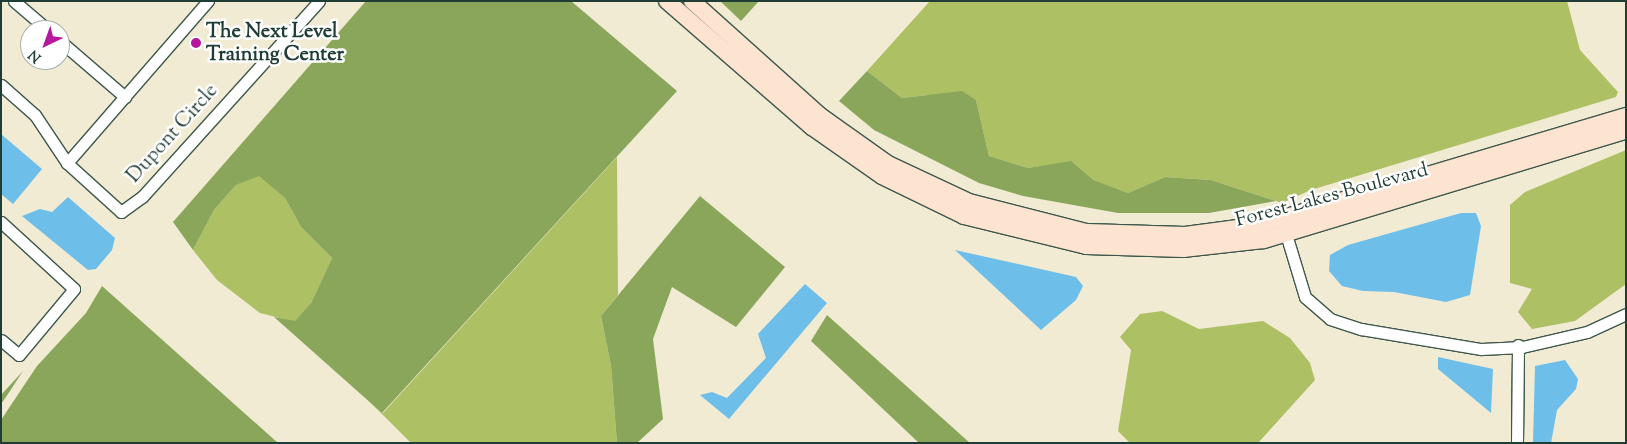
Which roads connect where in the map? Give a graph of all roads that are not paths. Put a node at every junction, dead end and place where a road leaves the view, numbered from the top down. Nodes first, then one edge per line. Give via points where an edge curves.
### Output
1 (14, 1) edge
2 (208, 1) edge
3 (319, 1) edge
4 (667, 1) edge
5 (692, 1) edge
6 (700, 1) edge
7 (711, 19) junction
8 (36, 20) edge
9 (70, 50) edge
10 (1, 86) edge
11 (125, 97) junction
12 (1626, 116) edge
13 (1626, 131) edge
14 (67, 163) junction
15 (1, 222) edge
16 (1286, 234) junction
17 (1626, 314) edge
18 (1, 340) edge
19 (1518, 345) junction
20 (1517, 443) edge

1 - 8 street
2 - 11 street
3 - 14 street, Dupont Circle via 142,197 122,212
4 - 16 main road, Forest Lakes Boulevard via 840,148 890,180 964,216 1044,238 1146,250 1227,246
5 - 7 main road, Forest Lakes Boulevard
6 - 7 main road
7 - 12 main road, Forest Lakes Boulevard via 819,115 888,164 969,202 1087,232 1185,235 1260,225
9 - 11 street
10 - 14 street, Dupont Circle via 35,116
11 - 14 street
13 - 16 main road, Forest Lakes Boulevard
15 - 18 street via 74,289 19,355
16 - 19 street via 1305,297 1330,320 1481,349
17 - 19 street via 1550,343
19 - 20 street

